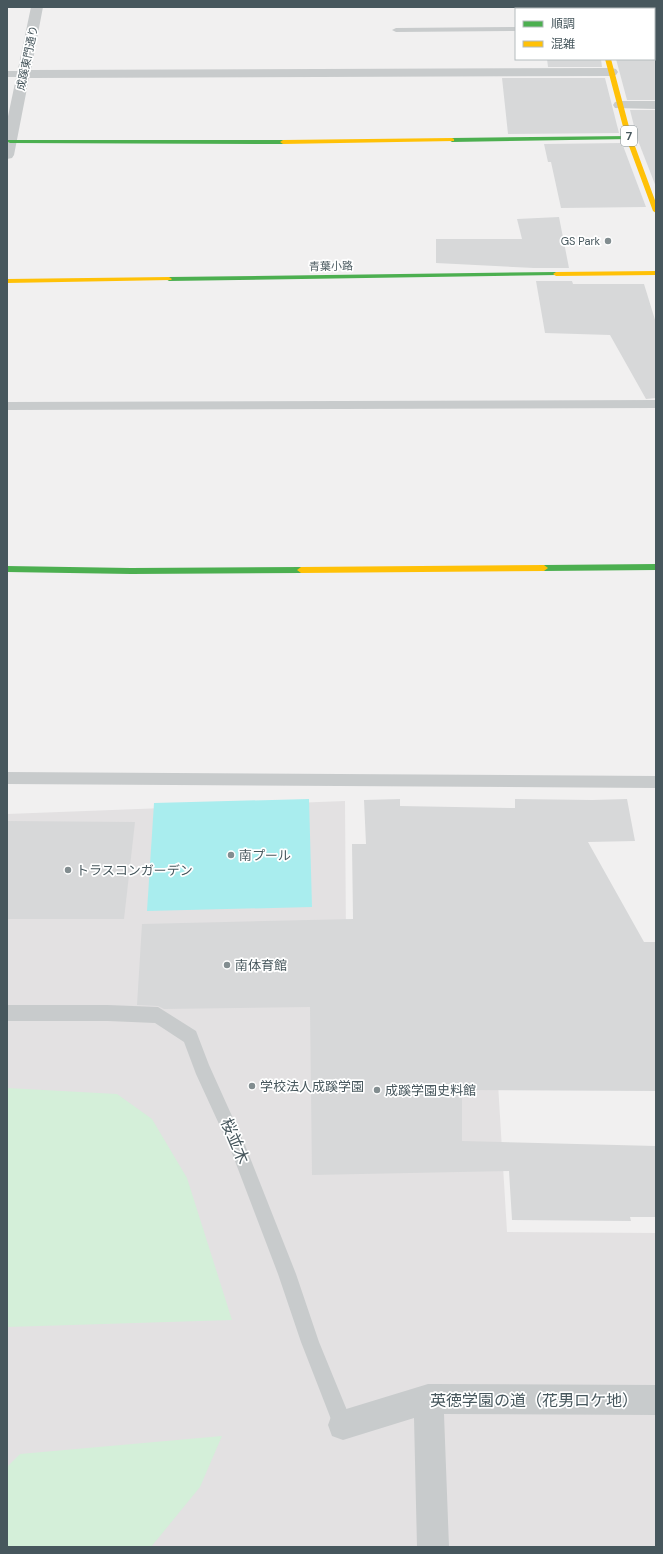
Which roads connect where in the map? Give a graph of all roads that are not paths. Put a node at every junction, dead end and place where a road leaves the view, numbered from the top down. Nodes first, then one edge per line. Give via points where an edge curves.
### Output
1 (37, 7) edge
2 (515, 29) edge
3 (396, 30) dead end
4 (610, 65) edge
5 (7, 74) edge
6 (23, 74) junction
7 (620, 105) junction
8 (656, 105) edge
9 (629, 138) junction
10 (10, 141) junction
11 (7, 155) edge
12 (655, 207) edge
13 (656, 272) edge
14 (7, 281) edge
15 (656, 404) edge
16 (7, 406) edge
17 (656, 567) edge
18 (7, 569) edge
19 (7, 778) edge
20 (656, 782) edge
21 (7, 1013) edge
22 (428, 1399) junction
23 (656, 1400) edge
24 (344, 1425) joint
25 (433, 1547) edge

1 - 6 street, 成蹊東門通り
2 - 3 lane
4 - 6 street
4 - 7 street, 7
5 - 6 lane
6 - 10 street, 成蹊東門通り
7 - 8 street
7 - 9 street, 7
9 - 10 street via 314,142
9 - 12 street, 7
10 - 11 street, 成蹊東門通り
13 - 14 street, 青葉小路
15 - 16 lane
17 - 18 street via 131,571
19 - 20 lane
21 - 24 lane, 桜並木 via 158,1014 190,1037 237,1144 310,1342
22 - 23 street, 英徳学園の道（花男ロケ地）
22 - 24 street, 英徳学園の道（花男ロケ地）
22 - 25 street

